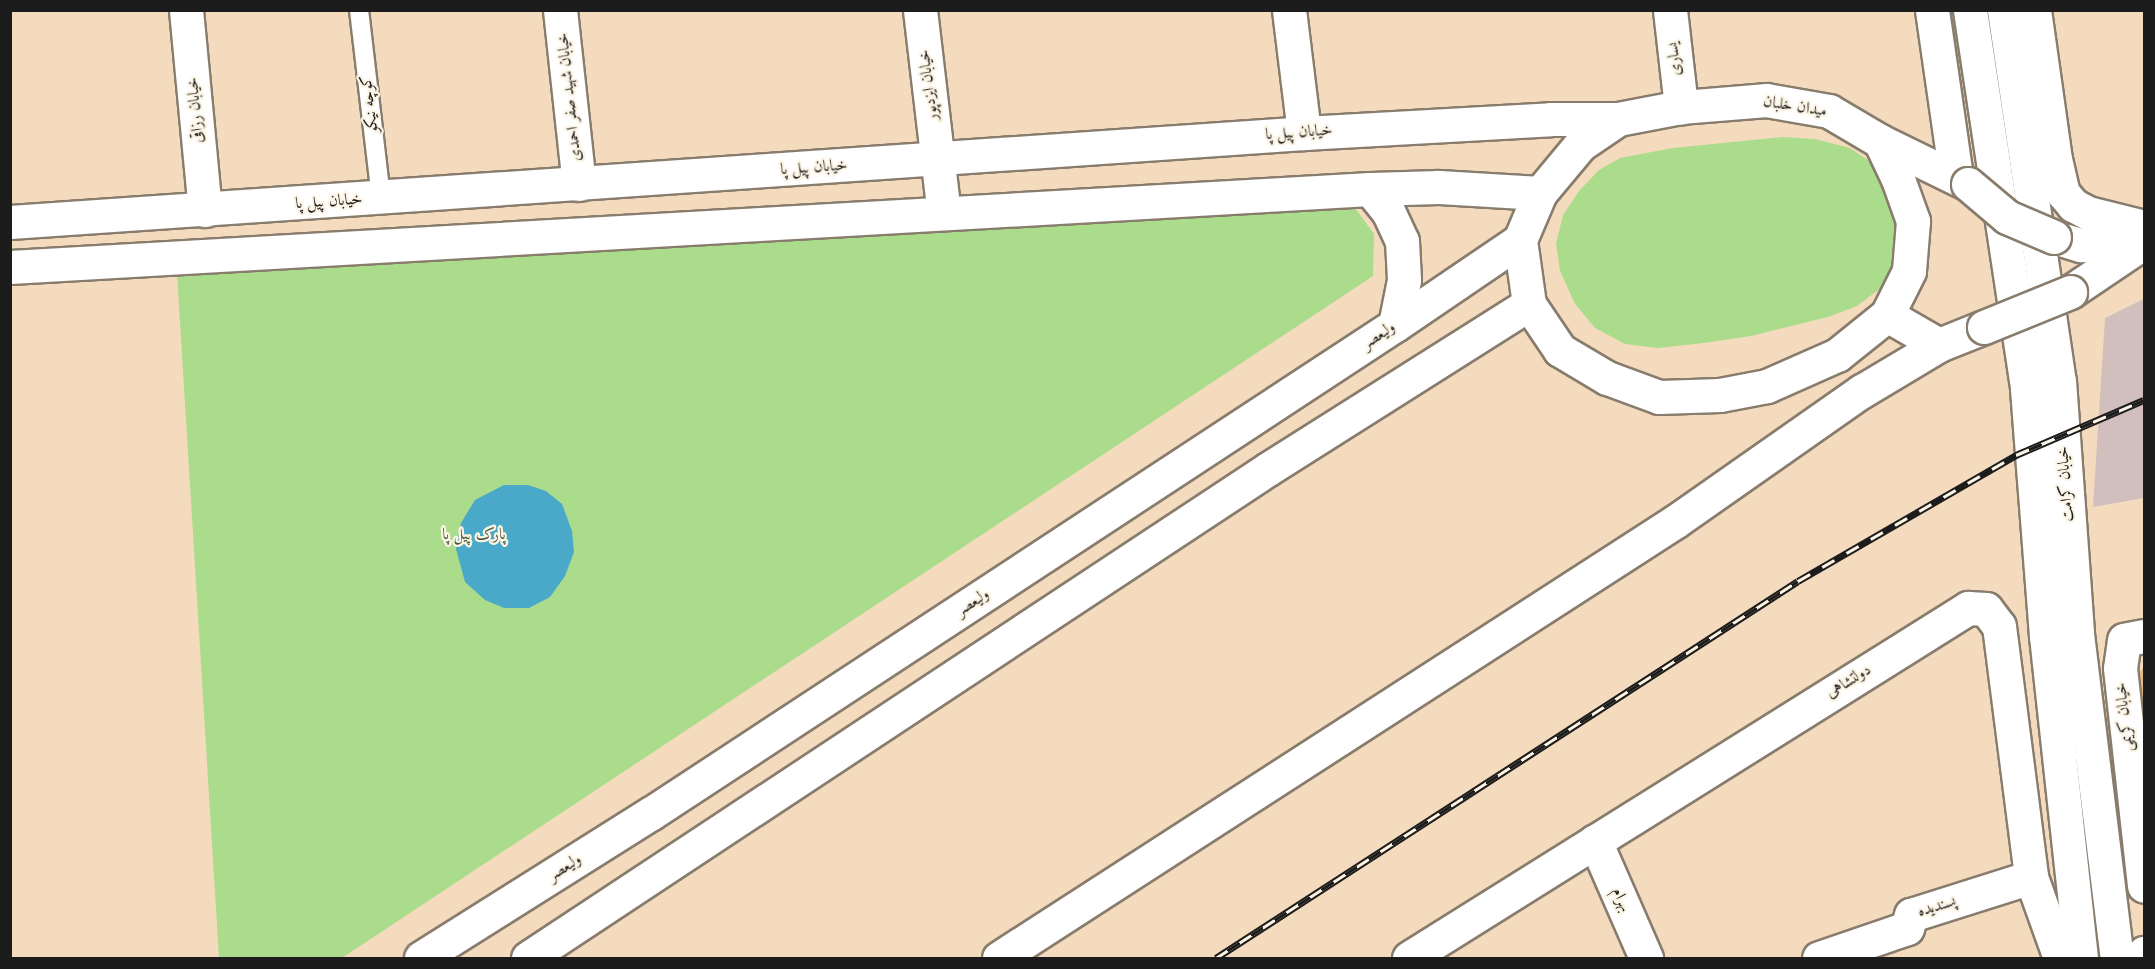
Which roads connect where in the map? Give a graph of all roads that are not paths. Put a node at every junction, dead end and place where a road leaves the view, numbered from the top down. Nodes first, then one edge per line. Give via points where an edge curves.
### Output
1 (186, 10) edge
2 (359, 10) edge
3 (560, 10) edge
4 (920, 10) edge
5 (1289, 10) edge
6 (1670, 10) edge
7 (1932, 10) edge
8 (1970, 10) edge
9 (2004, 10) edge
10 (2034, 10) edge
11 (1681, 106) junction
12 (1618, 119) junction
13 (1304, 133) junction
14 (1880, 141) junction
15 (937, 159) junction
16 (1962, 180) junction
17 (579, 184) junction
18 (1370, 189) junction
19 (1540, 193) junction
20 (381, 198) junction
21 (205, 210) junction
22 (944, 213) junction
23 (10, 222) edge
24 (2145, 227) edge
25 (2145, 235) edge
26 (1520, 240) junction
27 (2145, 242) edge
28 (10, 267) edge
29 (1529, 304) junction
30 (1887, 315) junction
31 (1395, 325) junction
32 (1939, 345) junction
33 (2145, 636) edge
34 (1595, 841) junction
35 (2031, 878) junction
36 (2145, 886) edge
37 (2145, 953) edge
38 (421, 958) edge
39 (528, 958) edge
40 (999, 958) edge
41 (1409, 958) edge
42 (1646, 958) edge
43 (1819, 958) edge
44 (2060, 958) edge
45 (2081, 958) edge
46 (2117, 958) edge
47 (2141, 958) edge

1 - 21 main road, خیابان رزاقی
2 - 20 lane, کوچه نیکو
3 - 17 main road, خیابان شهید صفر احمدی
4 - 15 main road, خیابان ایزدپور
5 - 13 main road
6 - 11 main road, یساری
7 - 16 main road
8 - 45 main road, خیابان کرامت via 2027,389 2046,636
9 - 46 main road, خیابان کرامت via 2059,381 2077,634
10 - 24 main road via 2063,193 2073,206 2088,213
11 - 12 main road, میدان خلبان
11 - 14 main road, میدان خلبان via 1766,100 1829,111
12 - 13 main road, خیابان پیل پا
12 - 19 main road, میدان خلبان via 1580,145
13 - 15 main road, خیابان پیل پا
14 - 16 main road, میدان خلبان
14 - 30 main road via 1913,221 1909,272
15 - 17 main road, خیابان پیل پا
15 - 22 main road, خیابان ایزدپور
16 - 25 main road, میدان خلبان, bridge via 2007,217 2080,245 2101,246
17 - 20 main road, خیابان پیل پا
18 - 19 main road via 1439,187
18 - 22 main road
18 - 31 main road via 1388,211 1402,241 1404,280
19 - 26 main road, میدان خلبان
20 - 21 main road, خیابان پیل پا
21 - 23 main road, خیابان پیل پا
22 - 28 main road
26 - 29 main road
26 - 31 main road, ولیعصر
27 - 32 main road, bridge via 2070,292
29 - 30 main road via 1560,350 1607,378 1659,397 1720,396 1767,386 1837,355
29 - 39 main road via 1268,469
30 - 32 main road
31 - 38 main road, ولیعصر via 650,814
32 - 40 main road via 1862,391 1676,521
33 - 36 main road, خیابان کریمی via 2124,640 2120,668
34 - 35 main road, دولتشاهی via 1968,608 1986,609 1998,626
34 - 41 main road, دولتشاهی
34 - 42 main road, بهرام
35 - 43 main road, پسندیده via 1911,915 1907,928
35 - 44 main road, دولتشاهی
37 - 47 main road

